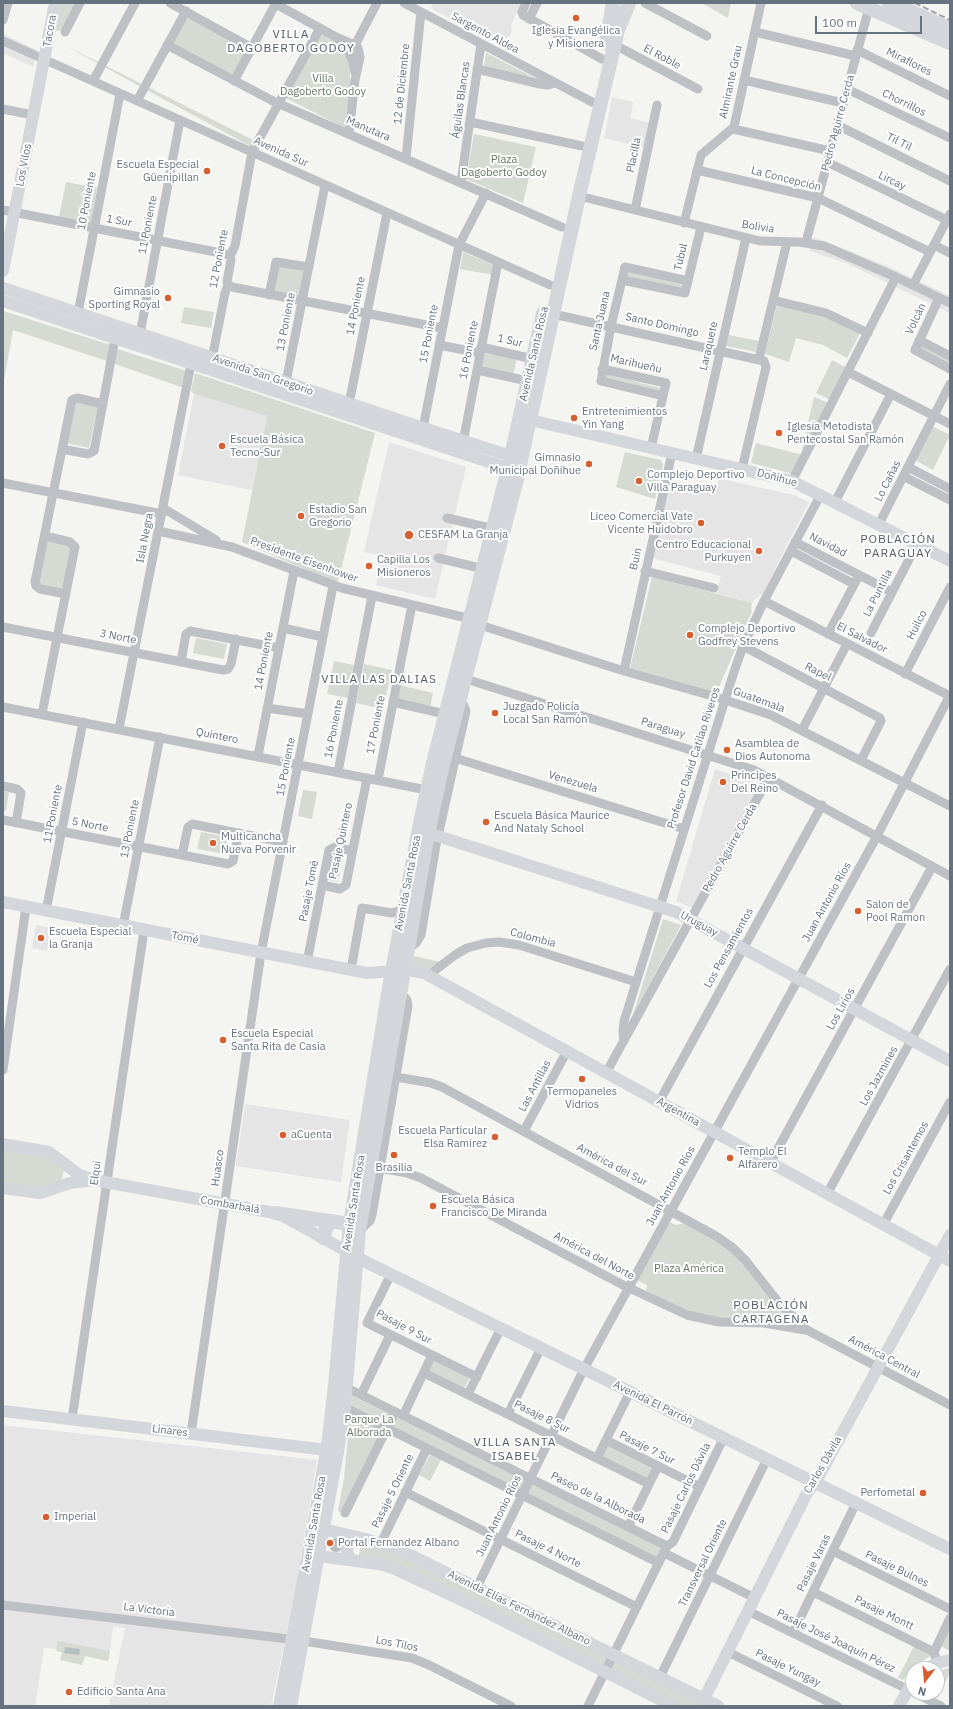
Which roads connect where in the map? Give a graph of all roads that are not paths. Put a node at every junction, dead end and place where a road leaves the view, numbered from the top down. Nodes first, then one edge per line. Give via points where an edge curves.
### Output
1 (8, 3) edge
2 (55, 3) edge
3 (80, 3) edge
4 (135, 3) edge
5 (170, 3) edge
6 (275, 3) edge
7 (377, 3) edge
8 (404, 3) edge
9 (526, 3) edge
10 (537, 3) edge
11 (613, 3) edge
12 (628, 3) edge
13 (645, 3) edge
14 (761, 3) edge
15 (890, 3) edge
16 (866, 5) edge
17 (186, 12) junction
18 (421, 12) junction
19 (529, 19) junction
20 (3, 20) edge
21 (320, 28) junction
22 (950, 30) edge
23 (65, 32) dead end
24 (755, 32) junction
25 (707, 36) dead end
26 (3, 41) edge
27 (950, 43) edge
28 (481, 44) junction
29 (167, 45) junction
30 (615, 45) junction
31 (252, 48) junction
32 (352, 48) junction
33 (856, 53) junction
34 (602, 59) junction
35 (45, 60) junction
36 (477, 69) junction
37 (744, 80) junction
38 (92, 81) junction
39 (234, 81) junction
40 (555, 83) junction
41 (698, 89) dead end
42 (847, 89) junction
43 (120, 94) junction
44 (950, 96) edge
45 (137, 101) junction
46 (592, 102) junction
47 (279, 103) junction
48 (843, 103) junction
49 (657, 105) dead end
50 (3, 110) edge
51 (33, 115) junction
52 (180, 120) junction
53 (470, 122) junction
54 (837, 125) junction
55 (733, 129) junction
56 (349, 133) junction
57 (950, 138) edge
58 (582, 146) junction
59 (830, 151) junction
60 (252, 152) junction
61 (406, 158) junction
62 (827, 162) junction
63 (697, 170) junction
64 (950, 181) edge
65 (461, 182) junction
66 (325, 185) junction
67 (486, 193) junction
68 (579, 196) junction
69 (818, 198) junction
70 (635, 210) junction
71 (9, 211) edge
72 (387, 212) junction
73 (948, 217) edge
74 (684, 223) junction
75 (562, 227) junction
76 (701, 227) junction
77 (94, 228) junction
78 (746, 238) junction
79 (158, 240) junction
80 (787, 242) junction
81 (806, 242) junction
82 (459, 245) junction
83 (932, 249) junction
84 (950, 253) edge
85 (230, 256) junction
86 (498, 262) junction
87 (309, 267) junction
88 (3, 271) edge
89 (896, 278) junction
90 (622, 280) junction
91 (688, 281) junction
92 (228, 285) junction
93 (550, 285) junction
94 (913, 286) junction
95 (3, 288) edge
96 (269, 295) junction
97 (939, 298) junction
98 (773, 300) junction
99 (3, 301) edge
100 (302, 301) junction
101 (950, 303) edge
102 (78, 313) junction
103 (367, 314) junction
104 (553, 314) junction
105 (611, 326) junction
106 (442, 328) junction
107 (868, 333) junction
108 (140, 334) junction
109 (116, 339) junction
110 (919, 340) junction
111 (439, 345) junction
112 (481, 350) junction
113 (721, 350) junction
114 (194, 351) junction
115 (950, 356) edge
116 (212, 358) junction
117 (533, 359) junction
118 (762, 361) junction
119 (191, 364) junction
120 (602, 369) junction
121 (950, 369) edge
122 (477, 370) junction
123 (210, 371) junction
124 (848, 372) junction
125 (286, 382) junction
126 (528, 382) junction
127 (950, 384) edge
128 (891, 394) junction
129 (663, 396) junction
130 (103, 404) junction
131 (349, 404) junction
132 (934, 416) junction
133 (525, 419) junction
134 (950, 424) edge
135 (422, 428) junction
136 (463, 442) junction
137 (651, 448) junction
138 (62, 449) junction
139 (672, 453) junction
140 (696, 458) junction
141 (514, 465) junction
142 (908, 467) junction
143 (742, 469) junction
144 (903, 476) junction
145 (950, 478) edge
146 (792, 481) junction
147 (3, 483) edge
148 (948, 488) edge
149 (54, 492) junction
150 (821, 494) junction
151 (950, 500) edge
152 (835, 502) junction
153 (162, 511) junction
154 (447, 518) dead end
155 (879, 524) junction
156 (494, 530) junction
157 (158, 531) junction
158 (45, 536) junction
159 (796, 542) junction
160 (222, 544) junction
161 (917, 544) junction
162 (790, 551) junction
163 (438, 558) dead end
164 (950, 561) edge
165 (484, 569) junction
166 (294, 571) junction
167 (645, 571) junction
168 (859, 575) junction
169 (854, 584) junction
170 (334, 586) junction
171 (950, 587) edge
172 (714, 588) dead end
173 (892, 592) junction
174 (66, 594) junction
175 (372, 596) junction
176 (764, 601) junction
177 (412, 605) junction
178 (475, 622) junction
179 (3, 627) edge
180 (283, 628) junction
181 (871, 633) dead end
182 (828, 634) junction
183 (58, 637) junction
184 (323, 637) junction
185 (236, 639) junction
186 (847, 644) junction
187 (743, 646) junction
188 (279, 648) junction
189 (134, 652) junction
190 (181, 662) junction
191 (624, 671) junction
192 (906, 674) junction
193 (466, 679) junction
194 (824, 688) junction
195 (950, 696) edge
196 (725, 700) junction
197 (393, 702) junction
198 (451, 706) junction
199 (3, 707) edge
200 (267, 708) junction
201 (42, 714) junction
202 (308, 714) junction
203 (83, 722) junction
204 (119, 729) junction
205 (802, 730) junction
206 (160, 737) junction
207 (707, 755) junction
208 (258, 756) junction
209 (455, 758) junction
210 (861, 760) junction
211 (298, 764) junction
212 (338, 772) junction
213 (769, 777) junction
214 (366, 778) junction
215 (378, 780) junction
216 (905, 783) junction
217 (3, 786) edge
218 (427, 790) junction
219 (822, 805) junction
220 (950, 806) edge
221 (3, 820) edge
222 (16, 823) junction
223 (684, 829) junction
224 (429, 831) junction
225 (62, 832) junction
226 (239, 833) junction
227 (877, 836) junction
228 (283, 842) junction
229 (138, 846) junction
230 (352, 851) junction
231 (182, 855) junction
232 (932, 867) junction
233 (950, 876) edge
234 (322, 885) junction
235 (3, 902) edge
236 (659, 906) junction
237 (26, 907) junction
238 (46, 911) junction
239 (399, 914) junction
240 (691, 919) junction
241 (123, 926) junction
242 (144, 930) junction
243 (743, 947) junction
244 (261, 952) junction
245 (307, 962) junction
246 (950, 969) edge
247 (351, 970) junction
248 (429, 975) junction
249 (799, 978) junction
250 (397, 980) junction
251 (636, 982) junction
252 (855, 1008) junction
253 (912, 1040) junction
254 (624, 1041) junction
255 (567, 1051) junction
256 (950, 1061) edge
257 (3, 1070) edge
258 (606, 1073) junction
259 (396, 1077) junction
260 (659, 1102) junction
261 (950, 1102) edge
262 (524, 1131) junction
263 (714, 1132) junction
264 (3, 1144) edge
265 (770, 1163) junction
266 (66, 1164) junction
267 (380, 1168) junction
268 (94, 1180) junction
269 (106, 1183) junction
270 (63, 1185) junction
271 (3, 1188) edge
272 (827, 1194) junction
273 (224, 1204) junction
274 (671, 1210) junction
275 (275, 1213) junction
276 (331, 1221) junction
277 (883, 1225) junction
278 (354, 1228) junction
279 (950, 1235) edge
280 (323, 1238) junction
281 (351, 1254) junction
282 (939, 1255) junction
283 (950, 1261) edge
284 (391, 1274) junction
285 (629, 1288) junction
286 (500, 1328) junction
287 (807, 1330) junction
288 (390, 1334) junction
289 (541, 1348) junction
290 (432, 1355) junction
291 (878, 1367) junction
292 (584, 1369) junction
293 (424, 1373) junction
294 (476, 1377) junction
295 (345, 1387) junction
296 (630, 1392) junction
297 (468, 1394) junction
298 (361, 1395) junction
299 (950, 1405) edge
300 (344, 1407) junction
301 (3, 1411) edge
302 (399, 1414) junction
303 (508, 1414) junction
304 (72, 1419) junction
305 (387, 1429) junction
306 (191, 1434) junction
307 (552, 1436) junction
308 (724, 1438) junction
309 (606, 1440) junction
310 (427, 1448) junction
311 (332, 1451) junction
312 (597, 1458) junction
313 (767, 1459) junction
314 (658, 1466) junction
315 (531, 1479) junction
316 (814, 1482) junction
317 (649, 1484) junction
318 (700, 1487) junction
319 (406, 1492) junction
320 (522, 1496) junction
321 (856, 1503) junction
322 (345, 1513) dead end
323 (628, 1527) junction
324 (316, 1533) junction
325 (360, 1538) junction
326 (501, 1539) junction
327 (381, 1543) junction
328 (666, 1549) junction
329 (950, 1549) edge
330 (833, 1551) junction
331 (318, 1556) junction
332 (351, 1560) junction
333 (659, 1563) junction
334 (710, 1576) junction
335 (477, 1587) junction
336 (813, 1592) junction
337 (755, 1598) junction
338 (3, 1605) edge
339 (637, 1607) junction
340 (950, 1609) edge
341 (748, 1611) junction
342 (950, 1618) edge
343 (793, 1633) junction
344 (297, 1640) junction
345 (728, 1652) junction
346 (614, 1654) junction
347 (936, 1658) junction
348 (950, 1660) edge
349 (933, 1661) edge
350 (605, 1672) junction
351 (660, 1677) junction
352 (905, 1686) edge
353 (704, 1699) junction
354 (280, 1706) edge
355 (290, 1706) edge
356 (511, 1706) edge
357 (588, 1706) edge
358 (673, 1706) edge
359 (718, 1706) edge
360 (837, 1706) edge

1 - 20 street
2 - 35 street, Tacora
3 - 23 street, Tacora
4 - 38 street
5 - 17 street
6 - 21 street
6 - 31 street
7 - 32 street
8 - 18 street, Sargento Aldea
9 - 19 street via 522,13
10 - 19 street
11 - 34 main road, Avenida Santa Rosa
12 - 30 main road, Avenida Santa Rosa
13 - 25 street
14 - 24 street, Almirante Grau
15 - 22 highway
16 - 27 main road
16 - 33 street, Pedro Aguirre Cerda
17 - 29 street
17 - 31 street
18 - 28 street, Sargento Aldea
18 - 61 street, 12 de Diciembre
19 - 34 street
21 - 32 street
21 - 47 street, 12 Poniente
24 - 33 street, Miraflores
24 - 37 street, Almirante Grau
26 - 35 street, Avenida Sur
28 - 36 street, Águilas Blancas
28 - 40 street, Sargento Aldea
29 - 39 street, Manutara
29 - 45 street
30 - 41 street, El Roble
30 - 68 main road, Avenida Santa Rosa
31 - 39 street
32 - 56 street via 358,48 360,54
33 - 42 street, Pedro Aguirre Cerda
33 - 44 street, Miraflores
34 - 46 main road, Avenida Santa Rosa
35 - 38 street, Avenida Sur
35 - 51 street, Los Vilos
36 - 40 street, Sargento Aldea via 544,85
36 - 53 street, Águilas Blancas
37 - 48 street
37 - 55 street, Almirante Grau
38 - 43 street, Avenida Sur
39 - 47 street, Manutara
40 - 46 street, Sargento Aldea
42 - 48 street, Pedro Aguirre Cerda
42 - 57 street, Chorrillos
43 - 45 street, Avenida Sur
43 - 77 street, 10 Poniente
45 - 52 street, Avenida Sur
46 - 58 main road, Avenida Santa Rosa
47 - 56 street, Manutara
47 - 60 street, 12 Poniente
48 - 54 street, Pedro Aguirre Cerda
49 - 70 street, Placilla
50 - 51 street
51 - 71 street, Los Vilos
52 - 60 street, Avenida Sur
52 - 79 street, 11 Poniente
53 - 58 street
53 - 65 street, Águilas Blancas
54 - 59 street, Pedro Aguirre Cerda
54 - 64 street, Til Til
55 - 59 street
55 - 63 street, Almirante Grau via 702,154
56 - 61 street, Manutara
58 - 75 main road, Avenida Santa Rosa
59 - 62 street, Pedro Aguirre Cerda
60 - 66 street, Avenida Sur
60 - 85 street, 12 Poniente via 235,246
61 - 65 street, Manutara
62 - 69 street, Pedro Aguirre Cerda
62 - 73 street, Lircay
63 - 69 street, La Concepción
63 - 74 street, Almirante Grau
65 - 67 street, Manutara
66 - 72 street, Avenida Sur
66 - 87 street, 13 Poniente
67 - 75 street, Manutara
67 - 82 street, 15 Poniente
68 - 70 street, Bolivia
68 - 104 main road, Avenida Santa Rosa
69 - 81 street, Pedro Aguirre Cerda
69 - 83 street, La Concepción
70 - 74 street, Bolivia
71 - 77 street, 1 Sur
71 - 88 street, Los Vilos
72 - 82 street, Avenida Sur
72 - 103 street, 14 Poniente
73 - 83 street
74 - 76 street, Bolivia
75 - 93 main road, Avenida Santa Rosa
76 - 78 street, Bolivia
76 - 91 street, Tubul
77 - 79 street, 1 Sur
77 - 102 street, 10 Poniente
78 - 80 street, Bolivia
78 - 113 street, Laraquete
79 - 85 street, 1 Sur
79 - 108 street, 11 Poniente
80 - 81 street, Bolivia
80 - 98 street
81 - 89 street, Bolivia via 832,250
82 - 86 street, Avenida Sur
82 - 106 street, 15 Poniente
83 - 84 street, La Concepción
83 - 94 street
85 - 92 street, 12 Poniente
86 - 93 street, Avenida Sur
86 - 112 street, 16 Poniente
87 - 96 street, 13 Poniente via 276,262
87 - 100 street, 13 Poniente
89 - 94 street, Bolivia
89 - 107 street
90 - 91 street, Tubul via 685,293
90 - 91 street, Santa Juana via 625,267
90 - 105 street, Santa Juana
92 - 96 street
92 - 116 street, 12 Poniente
93 - 117 main road, Avenida Santa Rosa
94 - 97 street, Bolivia
95 - 102 street, Avenida San Gregorio
96 - 100 street
97 - 101 street, Bolivia
97 - 110 street, Volcán
98 - 107 street via 826,314
98 - 118 street
99 - 109 street, Avenida San Gregorio
100 - 103 street
100 - 125 street, 13 Poniente
102 - 108 street, Avenida San Gregorio
103 - 106 street
103 - 131 street, 14 Poniente
104 - 105 street, Santo Domingo
104 - 133 main road, Avenida Santa Rosa
105 - 113 street, Santo Domingo
105 - 120 street, Santa Juana
106 - 111 street, 15 Poniente
107 - 124 street
108 - 114 street, Avenida San Gregorio
109 - 119 street, Avenida San Gregorio
109 - 130 street
110 - 115 street
110 - 121 street, Volcán via 915,350
111 - 112 street, 1 Sur
111 - 135 street, 15 Poniente
112 - 117 street, 1 Sur
112 - 122 street, 16 Poniente
113 - 118 street, Santo Domingo
113 - 140 street, Laraquete
114 - 116 street, Avenida San Gregorio
114 - 119 street, Isla Negra
116 - 123 street, 12 Poniente
116 - 125 street, Avenida San Gregorio
117 - 126 main road, Avenida Santa Rosa
118 - 143 street
119 - 123 street, Avenida San Gregorio
119 - 153 street, Isla Negra
120 - 129 street, Santa Juana via 601,381
120 - 129 street, Marihueñu via 666,383
122 - 126 street
122 - 136 street, 16 Poniente
123 - 141 street, Avenida San Gregorio
124 - 128 street
124 - 146 street
125 - 131 street, Avenida San Gregorio
126 - 133 main road, Avenida Santa Rosa
127 - 132 street, Lo Cañas
128 - 132 street
128 - 152 street
129 - 137 street
130 - 138 street via 92,453
130 - 138 street via 77,398 72,400
131 - 135 street, Avenida San Gregorio
132 - 134 street
132 - 142 street, Lo Cañas
133 - 137 street, Doñihue
133 - 141 main road, Avenida Santa Rosa
135 - 136 street, Avenida San Gregorio
136 - 141 street, Avenida San Gregorio
137 - 139 street, Doñihue
138 - 149 street
139 - 140 street, Doñihue
139 - 167 street, Buin
140 - 143 street, Doñihue
141 - 156 main road, Avenida Santa Rosa
141 - 178 main road, Avenida Santa Rosa
142 - 144 street, Lo Cañas
142 - 148 street
143 - 146 street, Doñihue
144 - 151 street
144 - 155 street, Lo Cañas
145 - 148 street
146 - 150 street, Doñihue
147 - 149 street, Presidente Eisenhower
149 - 153 street, Presidente Eisenhower
149 - 158 street
150 - 152 street, Doñihue
150 - 159 street, Profesor David Catilao Riveros
152 - 155 street, Doñihue
153 - 157 street, Isla Negra
153 - 160 street, Presidente Eisenhower
154 - 156 street
155 - 161 street, Doñihue
156 - 165 main road, Avenida Santa Rosa
157 - 160 street, Presidente Eisenhower
157 - 189 street, Isla Negra
158 - 174 street via 70,542 75,546
158 - 174 street via 36,586
159 - 162 street, Profesor David Catilao Riveros
159 - 168 street, Navidad
160 - 166 street, Presidente Eisenhower
161 - 164 street, Doñihue
161 - 173 street, La Puntilla
162 - 169 street, Navidad
162 - 176 street, Profesor David Catilao Riveros
163 - 165 street
165 - 178 main road, Avenida Santa Rosa
166 - 170 street, Presidente Eisenhower
166 - 180 street, 14 Poniente
167 - 172 street
167 - 191 street, Buin
168 - 169 street
168 - 173 street, Navidad
169 - 182 street
170 - 175 street, Presidente Eisenhower
170 - 184 street, 15 Poniente
171 - 192 street, Huilco
173 - 181 street, La Puntilla
174 - 183 street
175 - 177 street, Presidente Eisenhower
175 - 212 street, 16 Poniente
176 - 182 street, El Salvador
176 - 187 street, Profesor David Catilao Riveros
177 - 178 street, Presidente Eisenhower
177 - 197 street, 17 Poniente
178 - 191 street, Guatemala
178 - 193 main road, Avenida Santa Rosa
178 - 198 main road, Avenida Santa Rosa
179 - 183 street, 3 Norte
180 - 184 street
180 - 188 street, 14 Poniente
182 - 186 street, El Salvador
183 - 189 street, 3 Norte
183 - 201 street
184 - 202 street, 15 Poniente
185 - 188 street
185 - 190 street, 3 Norte via 228,669
185 - 190 street via 190,631 186,634
186 - 192 street, El Salvador
186 - 194 street
187 - 194 street, Rapel
187 - 196 street, Profesor David Catilao Riveros
188 - 200 street, 14 Poniente
189 - 190 street, 3 Norte
189 - 204 street, Isla Negra
191 - 196 street, Guatemala
192 - 195 street, El Salvador
193 - 198 main road, Avenida Santa Rosa
193 - 207 street, Paraguay
194 - 205 street
194 - 210 street, Rapel via 881,719
195 - 216 street, Juan Antonio Ríos
196 - 205 street, Guatemala via 771,715
196 - 207 street, Profesor David Catilao Riveros
197 - 198 street
197 - 215 street, 17 Poniente
198 - 209 street, Avenida Santa Rosa via 464,706 466,711
198 - 218 main road, Avenida Santa Rosa
198 - 224 main road, Avenida Santa Rosa via 441,776
199 - 201 street, Quintero
200 - 202 street
200 - 208 street, 14 Poniente
201 - 203 street, Quintero
202 - 211 street, 15 Poniente
203 - 204 street, Quintero
203 - 225 street, 11 Poniente
204 - 206 street, Quintero
205 - 210 street, Guatemala
206 - 208 street, Quintero
206 - 229 street, 13 Poniente
207 - 213 street, Paraguay via 750,768
207 - 223 street, Profesor David Catilao Riveros
208 - 211 street, Quintero
209 - 223 street, Venezuela
209 - 224 street, Avenida Santa Rosa
210 - 216 street, Guatemala
211 - 212 street, Quintero
211 - 228 street, 15 Poniente
212 - 214 street, Quintero
213 - 219 street, Paraguay
213 - 240 street, Pedro Aguirre Cerda
214 - 215 street, Quintero
214 - 230 street, Pasaje Quintero
215 - 218 street, Quintero
216 - 220 street, Guatemala
216 - 227 street, Juan Antonio Ríos
217 - 222 street via 17,788 21,793
218 - 224 main road, Avenida Santa Rosa
219 - 227 street, Paraguay
219 - 243 street, Los Pensamientos
221 - 222 street, 5 Norte
222 - 225 street, 5 Norte
223 - 236 street, Profesor David Catilao Riveros
224 - 236 street, Uruguay
224 - 239 main road, Avenida Santa Rosa
224 - 250 main road, Avenida Santa Rosa via 408,950
225 - 229 street, 5 Norte
225 - 238 street, 11 Poniente
226 - 228 street
226 - 231 street via 192,824 187,829
226 - 231 street, 5 Norte via 234,859 230,864
227 - 232 street, Paraguay
227 - 249 street, Juan Antonio Ríos
228 - 244 street, 15 Poniente
229 - 231 street, 5 Norte
229 - 241 street, 13 Poniente
230 - 234 street, Pasaje Tomé via 335,847 329,850
230 - 234 street, Pasaje Quintero via 344,887 340,889
232 - 233 street, Paraguay
232 - 252 street, Los Lirios
234 - 245 street, Pasaje Tomé
235 - 237 street, Tomé
236 - 240 street, Uruguay
236 - 251 street, Profesor David Catilao Riveros
237 - 238 street, Tomé
237 - 257 street
238 - 241 street, Tomé
239 - 247 street via 362,908
239 - 250 main road, Avenida Santa Rosa
240 - 243 street, Uruguay
240 - 254 street, Profesor David Catilao Riveros
241 - 242 street, Tomé
242 - 244 street, Tomé
242 - 269 street, Elqui
243 - 249 street, Uruguay
243 - 260 street, Los Pensamientos
244 - 245 street, Tomé
244 - 273 street, Huasco
245 - 247 street, Tomé
246 - 253 street, Los Jazmines
247 - 250 street, Tomé
248 - 250 street, Argentina via 415,971
248 - 251 street, Colombia via 467,948 499,942 519,945
248 - 255 street, Argentina
249 - 252 street, Uruguay
249 - 263 street, Juan Antonio Ríos
250 - 259 street, Avenida Santa Rosa via 408,1004
250 - 278 main road, Avenida Santa Rosa
251 - 254 street, Profesor David Catilao Riveros via 624,1021
252 - 253 street, Uruguay
252 - 265 street, Los Lirios
253 - 256 street, Uruguay
253 - 272 street, Los Jazmines
254 - 258 street, Profesor David Catilao Riveros
255 - 258 street, Argentina
255 - 262 street, Las Antillas
258 - 260 street, Argentina
259 - 262 street, América del Sur via 437,1084
259 - 267 street, Avenida Santa Rosa
260 - 263 street, Argentina
261 - 277 street, Los Crisantemos
262 - 274 street, América del Sur
263 - 265 street, Argentina
263 - 274 street, Juan Antonio Ríos
264 - 266 street, Combarbalá via 49,1152
265 - 272 street, Argentina
266 - 268 street, Combarbalá via 78,1174
266 - 270 street via 68,1176
267 - 278 street, Avenida Santa Rosa via 371,1219
267 - 285 street, América del Norte via 421,1178
268 - 269 street, Combarbalá
268 - 270 street, Combarbalá
269 - 273 street, Combarbalá
269 - 304 street, Elqui
270 - 271 street, Combarbalá via 40,1193
272 - 277 street, Argentina
273 - 275 street, Combarbalá
273 - 306 street, Huasco
274 - 285 street, Juan Antonio Ríos
274 - 287 street, América del Sur via 716,1236 740,1254 779,1303
275 - 276 main road
275 - 280 street, Combarbalá
276 - 278 main road
276 - 280 main road
277 - 282 street, Argentina
278 - 281 main road, Avenida Santa Rosa
279 - 282 street, Carlos Dávila
280 - 281 street, Combarbalá
281 - 284 street, Avenida El Parrón
281 - 295 main road, Avenida Santa Rosa
281 - 311 main road, Avenida Santa Rosa via 335,1385
282 - 283 street, Argentina
282 - 291 street, Carlos Dávila
284 - 286 street, Avenida El Parrón
284 - 288 street, Pasaje 9 Sur via 367,1323
285 - 287 street, América del Norte via 678,1312 697,1318 719,1322 772,1324
285 - 292 street, Juan Antonio Ríos
286 - 289 street, Avenida El Parrón
286 - 294 street
287 - 291 street, América Central
288 - 290 street, Pasaje 9 Sur
288 - 298 street
289 - 292 street, Avenida El Parrón
289 - 303 street
290 - 293 street
290 - 294 street, Pasaje 9 Sur
291 - 299 street, América Central
291 - 316 street, Carlos Dávila
292 - 296 street, Avenida El Parrón
292 - 307 street, Juan Antonio Ríos
293 - 297 street, Pasaje 8 Sur
293 - 302 street
294 - 297 street
295 - 298 street, Paseo de la Alborada
295 - 300 main road, Avenida Santa Rosa
296 - 308 street, Avenida El Parrón
296 - 309 street
297 - 303 street, Pasaje 8 Sur
298 - 302 street, Paseo de la Alborada
300 - 305 street
300 - 311 main road, Avenida Santa Rosa
301 - 304 street, Linares
302 - 305 street
302 - 315 street, Paseo de la Alborada
303 - 307 street, Pasaje 8 Sur
304 - 306 street, Linares
305 - 310 street
305 - 322 street
306 - 311 street, Linares
307 - 312 street, Pasaje 8 Sur
307 - 315 street, Juan Antonio Ríos
308 - 313 street, Avenida El Parrón
308 - 318 street, Pasaje Carlos Dávila
309 - 312 street
309 - 314 street, Pasaje 7 Sur
310 - 319 street, Pasaje 5 Oriente
310 - 320 street
311 - 324 main road, Avenida Santa Rosa
312 - 317 street, Pasaje 8 Sur
313 - 316 street, Avenida El Parrón
313 - 334 street, Transversal Oriente
314 - 317 street
314 - 318 street, Pasaje 7 Sur
315 - 320 street, Juan Antonio Ríos
315 - 323 street, Paseo de la Alborada
316 - 321 street, Avenida El Parrón
316 - 337 street, Carlos Dávila
317 - 323 street
318 - 328 street, Pasaje Carlos Dávila via 673,1542
319 - 326 street, Pasaje 4 Norte
319 - 327 street, Pasaje 5 Oriente
320 - 326 street, Juan Antonio Ríos
320 - 333 street
321 - 329 street, Avenida El Parrón
321 - 330 street, Pasaje Varas
323 - 328 street, Paseo de la Alborada
324 - 325 street, Avenida Elías Fernández Albano
324 - 331 main road, Avenida Santa Rosa
324 - 344 main road, Avenida Santa Rosa
325 - 327 street, Avenida Elías Fernández Albano
325 - 332 street via 352,1540 347,1547
326 - 335 street, Juan Antonio Ríos
326 - 339 street, Pasaje 4 Norte
327 - 335 street, Avenida Elías Fernández Albano
328 - 333 street
328 - 334 street, Paseo de la Alborada
330 - 336 street, Pasaje Varas
330 - 340 street, Pasaje Bulnes
331 - 332 street, Avenida Elías Fernández Albano
331 - 344 main road, Avenida Santa Rosa
332 - 350 street, Avenida Elías Fernández Albano via 395,1569
333 - 339 street
334 - 337 street, Paseo de la Alborada
334 - 351 street, Transversal Oriente
335 - 346 street, Avenida Elías Fernández Albano
336 - 343 street, Pasaje Varas
336 - 347 street, Pasaje Montt
337 - 341 street, Carlos Dávila
338 - 344 street, La Victoria
339 - 346 street
341 - 343 street, Pasaje José Joaquín Pérez
341 - 345 street, Carlos Dávila
342 - 347 street
343 - 352 street, Pasaje José Joaquín Pérez
344 - 354 main road, Avenida Santa Rosa
344 - 355 main road, Avenida Santa Rosa
344 - 356 street, Los Tilos via 412,1658
345 - 353 street, Carlos Dávila
345 - 360 street, Pasaje Yungay
346 - 350 street
346 - 351 street, Avenida Elías Fernández Albano
347 - 348 street
347 - 349 street
350 - 357 street
350 - 358 street, Avenida Elías Fernández Albano
351 - 353 street, Avenida Elías Fernández Albano
353 - 359 street, Avenida Elías Fernández Albano

